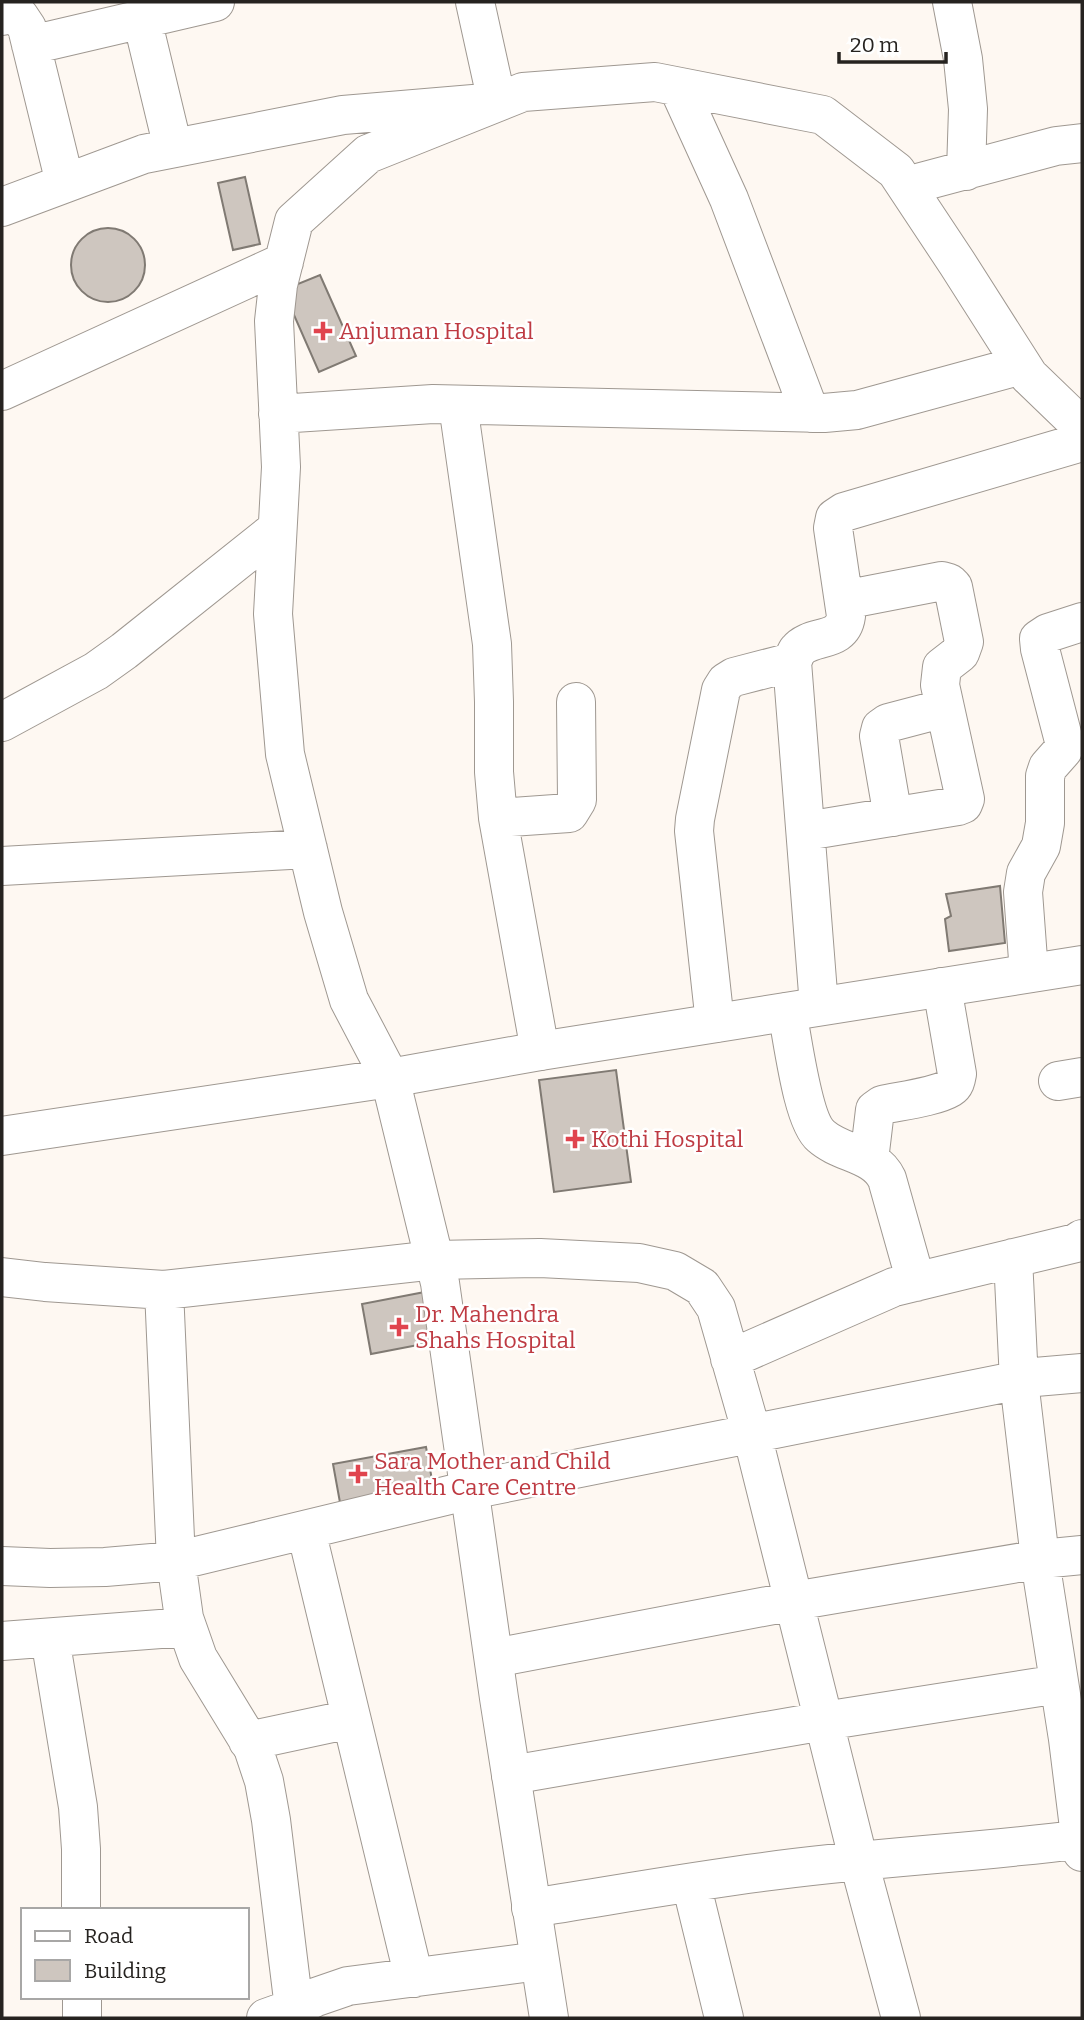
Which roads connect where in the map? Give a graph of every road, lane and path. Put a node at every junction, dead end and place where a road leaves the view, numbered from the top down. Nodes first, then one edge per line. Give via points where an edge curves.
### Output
1 (215, 2) edge
2 (475, 2) edge
3 (953, 2) edge
4 (2, 16) edge
5 (142, 19) junction
6 (31, 45) junction
7 (678, 87) junction
8 (497, 102) junction
9 (1082, 143) edge
10 (173, 148) junction
11 (966, 171) junction
12 (65, 183) junction
13 (906, 186) junction
14 (2, 207) edge
15 (284, 262) junction
16 (1022, 365) junction
17 (2, 391) edge
18 (458, 405) junction
19 (810, 413) junction
20 (278, 414) junction
21 (1082, 427) edge
22 (1082, 442) edge
23 (277, 529) junction
24 (844, 600) junction
25 (1082, 622) edge
26 (792, 662) junction
27 (576, 702) dead end
28 (945, 708) junction
29 (2, 722) edge
30 (1072, 747) edge
31 (893, 817) junction
32 (498, 818) junction
33 (806, 831) junction
34 (308, 849) junction
35 (2, 866) edge
36 (1082, 965) edge
37 (1029, 973) junction
38 (942, 987) junction
39 (803, 1009) junction
40 (715, 1023) junction
41 (540, 1051) junction
42 (390, 1078) junction
43 (2, 1136) edge
44 (869, 1160) junction
45 (1082, 1239) edge
46 (1013, 1258) junction
47 (435, 1261) junction
48 (2, 1277) edge
49 (916, 1282) junction
50 (164, 1290) junction
51 (730, 1359) junction
52 (1082, 1373) edge
53 (1019, 1381) junction
54 (752, 1434) junction
55 (470, 1490) junction
56 (306, 1530) junction
57 (1082, 1555) edge
58 (1041, 1559) junction
59 (176, 1561) junction
60 (2, 1566) edge
61 (794, 1601) junction
62 (187, 1627) junction
63 (50, 1638) junction
64 (2, 1642) edge
65 (494, 1658) junction
66 (1068, 1699) edge
67 (351, 1719) junction
68 (824, 1721) junction
69 (248, 1741) junction
70 (511, 1775) junction
71 (1082, 1844) edge
72 (859, 1862) junction
73 (691, 1883) junction
74 (81, 1908) edge
75 (531, 1908) junction
76 (539, 1961) junction
77 (414, 1978) junction
78 (82, 1999) edge
79 (280, 2013) edge
80 (82, 2018) edge
81 (549, 2018) edge
82 (724, 2018) edge
83 (901, 2018) edge

1 - 5 street
2 - 8 street
3 - 11 street via 968,109
4 - 6 street via 19,16
5 - 6 street
5 - 10 street
6 - 12 street
7 - 8 street via 655,82 523,92
7 - 13 street via 823,115 896,171
7 - 19 street via 729,199
8 - 10 street via 343,115
8 - 15 street via 368,154 295,221
9 - 11 street
10 - 12 street
11 - 13 street
12 - 14 street
13 - 16 street
15 - 17 street
15 - 20 street via 274,321
16 - 19 street via 857,410
16 - 21 street
18 - 19 street
18 - 20 street
18 - 32 street via 492,644
20 - 23 street
22 - 24 street via 844,512 835,518 833,528
23 - 29 street via 96,671
23 - 34 street via 273,614 285,754
24 - 26 street via 845,627 804,646
24 - 28 street via 942,581 953,587 964,642 960,653 942,667
25 - 30 street via 1039,639 1064,741
26 - 33 street
26 - 40 street via 734,677 721,690 694,831
27 - 32 street via 574,807 569,813
28 - 31 street via 881,728
28 - 31 street via 963,804
30 - 37 street via 1048,767 1041,846 1026,873 1023,892
31 - 33 street
32 - 41 street
33 - 39 street
34 - 35 street
34 - 42 street via 349,1000
36 - 37 street
37 - 38 street
38 - 39 street
38 - 44 street via 956,1082 938,1093 875,1110
39 - 40 street
39 - 44 street via 805,1102 813,1126 827,1141
40 - 41 street
41 - 42 street
42 - 43 street
42 - 47 street
44 - 49 street via 887,1179
45 - 46 street
46 - 49 street
46 - 53 street
47 - 50 street
47 - 51 street via 540,1258 639,1263 675,1271 702,1287 716,1308
47 - 55 street
48 - 50 street
49 - 51 street via 867,1298
50 - 59 street
51 - 54 street
52 - 53 street
53 - 54 street
53 - 58 street
54 - 55 street
54 - 61 street
55 - 56 street
55 - 65 street
56 - 59 street
56 - 67 street
57 - 58 street
58 - 61 street
58 - 66 street
59 - 60 street via 104,1567
59 - 62 street
61 - 65 street
61 - 68 street
62 - 63 street
62 - 69 street via 198,1658
63 - 64 street
63 - 74 street via 78,1807
65 - 70 street
66 - 68 street
66 - 71 street
67 - 69 street
67 - 77 street
68 - 70 street
68 - 72 street
69 - 79 street via 264,1781 271,1820
70 - 75 street
71 - 72 street
72 - 73 street
72 - 83 street
73 - 75 street
73 - 82 street
75 - 76 street
76 - 77 street
76 - 81 street
77 - 79 street via 348,1986
78 - 80 street

